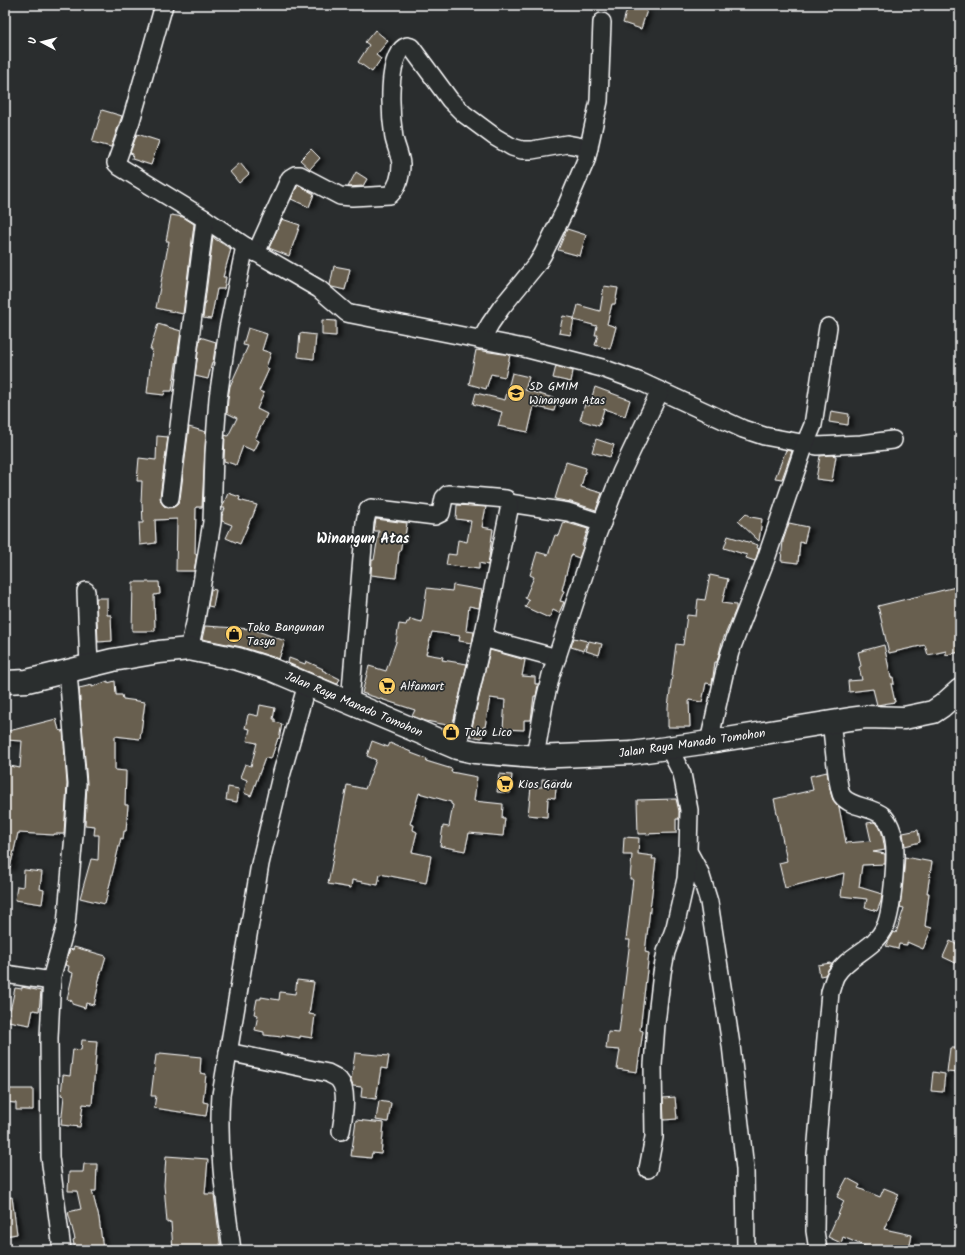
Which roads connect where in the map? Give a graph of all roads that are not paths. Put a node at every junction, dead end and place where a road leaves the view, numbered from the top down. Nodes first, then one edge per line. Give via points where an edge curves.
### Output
1 (164, 5) edge
2 (602, 22) dead end
3 (589, 148) junction
4 (205, 219) junction
5 (250, 250) junction
6 (828, 327) dead end
7 (481, 340) junction
8 (660, 391) junction
9 (893, 440) dead end
10 (805, 444) junction
11 (170, 498) dead end
12 (509, 503) junction
13 (602, 523) junction
14 (86, 591) dead end
15 (483, 638) junction
16 (189, 649) junction
17 (557, 658) junction
18 (89, 666) junction
19 (68, 672) junction
20 (5, 682) edge
21 (307, 684) junction
22 (960, 690) edge
23 (350, 702) junction
24 (831, 721) junction
25 (710, 742) junction
26 (457, 748) junction
27 (669, 748) junction
28 (535, 757) junction
29 (688, 851) junction
30 (5, 974) edge
31 (52, 980) junction
32 (228, 1052) junction
33 (341, 1131) dead end
34 (648, 1169) dead end
35 (62, 1250) edge
36 (232, 1250) edge
37 (746, 1250) edge
38 (818, 1250) edge

1 - 4 street via 131,121 116,163
2 - 3 street via 599,101
3 - 5 street via 567,144 532,150 512,147 464,114 450,100 411,47 403,47 394,64 390,97 394,136 401,162 396,190 385,196 340,196 300,175 295,175 290,178
3 - 7 street via 544,254 501,308
4 - 5 street
4 - 11 street
5 - 7 street via 319,289 347,313
5 - 16 street via 228,329 218,398 212,522
6 - 10 street via 815,419
7 - 8 street via 602,368
8 - 10 street via 743,429
8 - 13 street via 621,473
9 - 10 street via 818,446
10 - 25 street via 769,552 730,652
12 - 13 street via 568,512
12 - 15 street
12 - 23 street via 504,499 450,494 445,496 438,516 369,508 365,522
13 - 17 street
14 - 18 street
15 - 17 street
15 - 26 street
16 - 18 highway, Jalan Raya Manado Tomohon via 159,652
16 - 21 highway, Jalan Raya Manado Tomohon via 238,659
17 - 28 street via 544,704
18 - 19 highway, Jalan Raya Manado Tomohon
19 - 20 highway, Jalan Raya Manado Tomohon via 28,681
19 - 31 street via 77,784 66,924
21 - 23 highway, Jalan Raya Manado Tomohon
21 - 32 street via 260,864
22 - 24 highway, Jalan Raya Manado Tomohon via 933,712 904,718 866,717
23 - 26 highway, Jalan Raya Manado Tomohon
24 - 25 highway, Jalan Raya Manado Tomohon
24 - 38 street via 842,796 883,816 895,840 891,905 885,927 870,946 836,975 830,992 816,1153
25 - 27 highway, Jalan Raya Manado Tomohon
26 - 28 highway, Jalan Raya Manado Tomohon
27 - 28 highway, Jalan Raya Manado Tomohon via 632,753
27 - 29 street via 684,781 689,810
29 - 34 street via 686,879 662,973 653,1065 654,1137
29 - 37 street via 700,873 709,902 731,1045 745,1169
30 - 31 street
31 - 35 street via 49,1137
32 - 33 street via 328,1073 339,1080 344,1090
32 - 36 street via 219,1116

